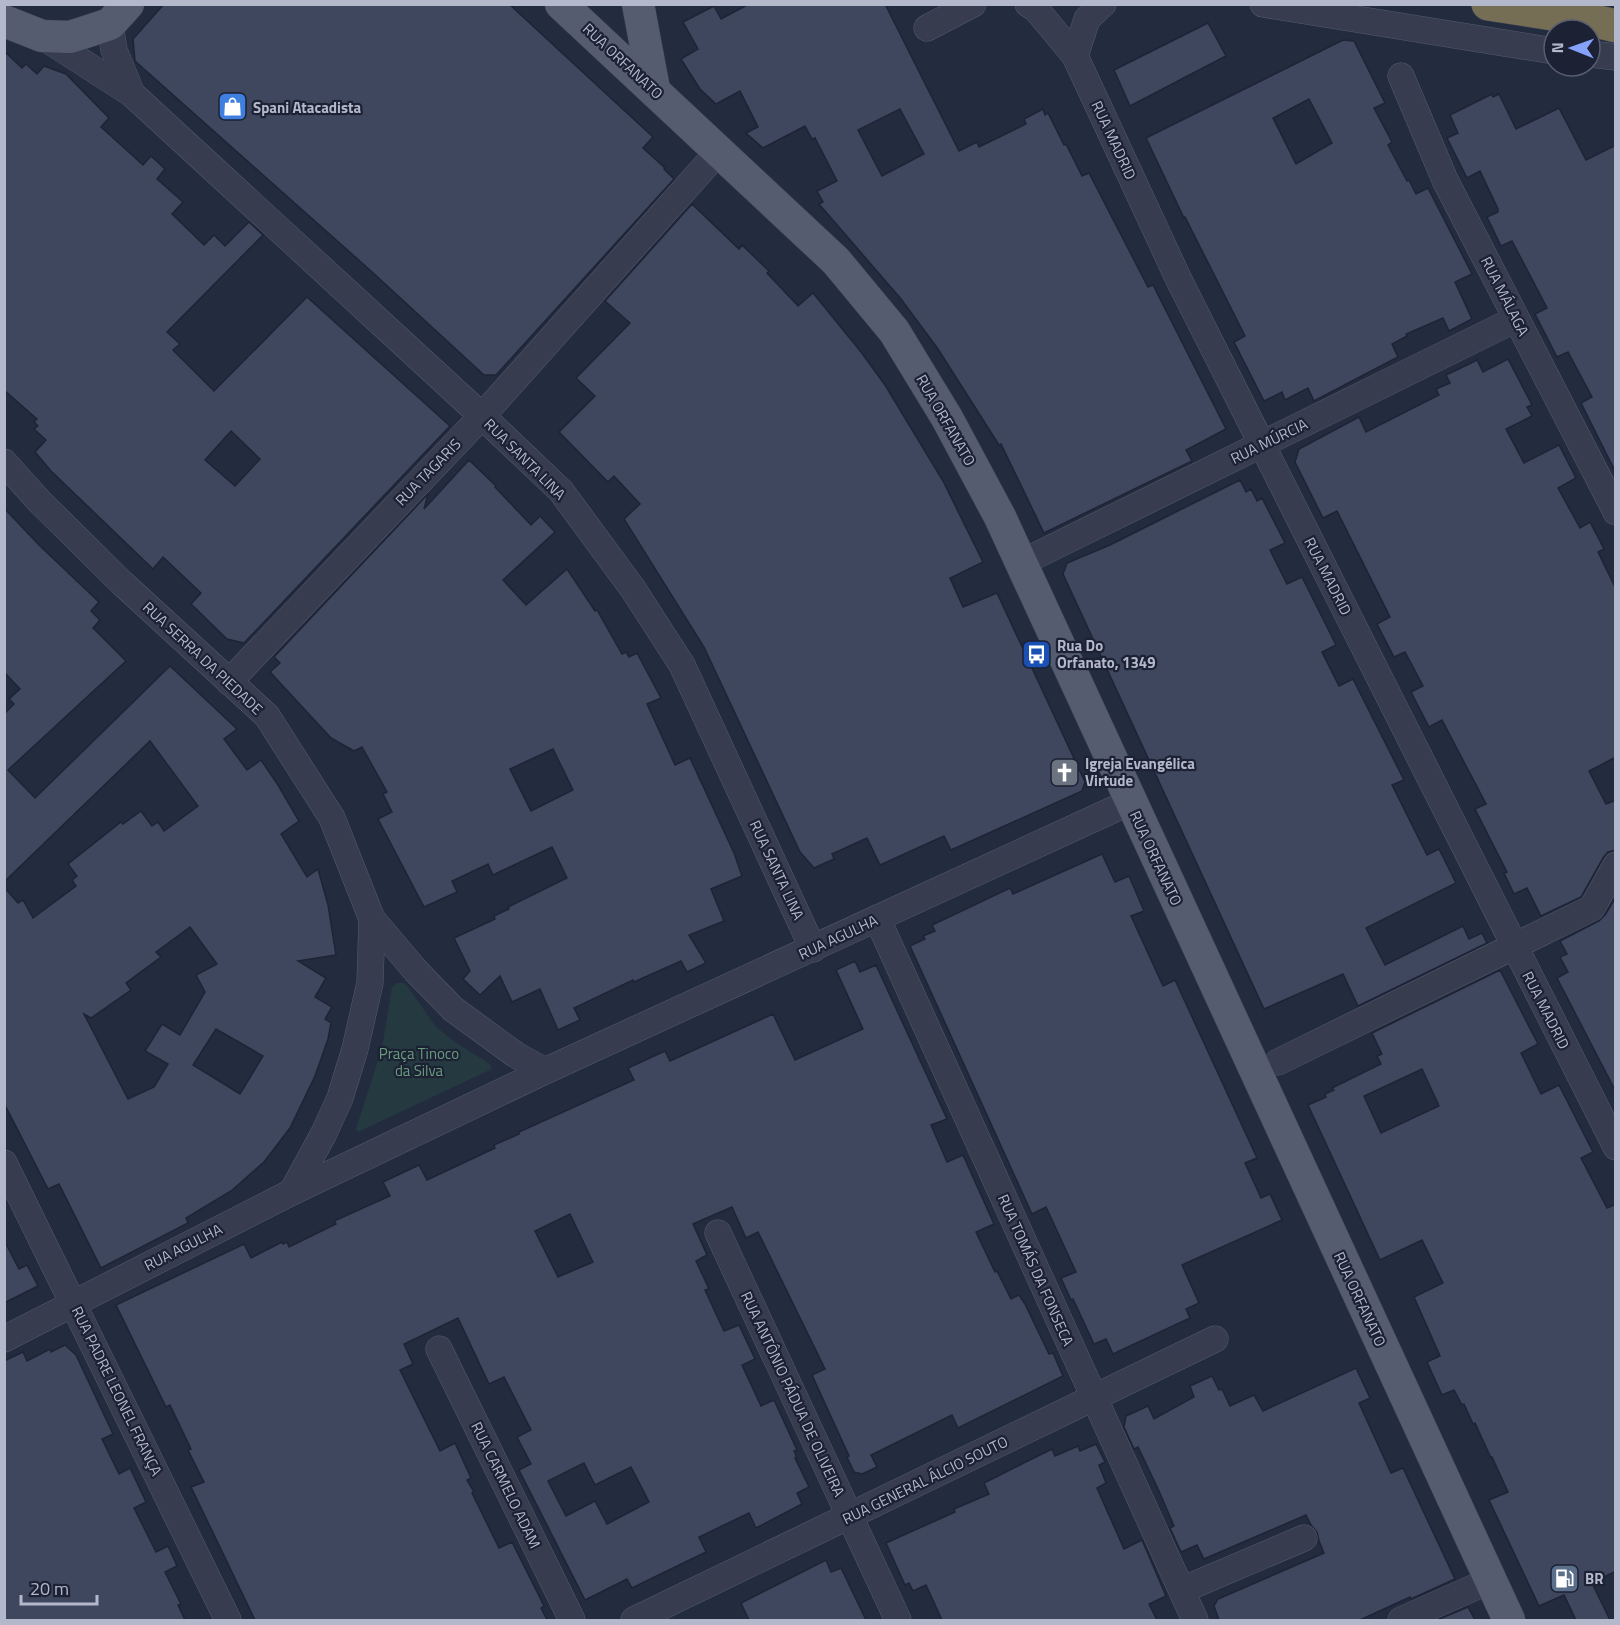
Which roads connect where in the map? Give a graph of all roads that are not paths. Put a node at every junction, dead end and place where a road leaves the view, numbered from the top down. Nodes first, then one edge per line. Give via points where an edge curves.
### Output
1 (561, 4) edge
2 (638, 4) edge
3 (973, 4) edge
4 (1028, 4) edge
5 (1103, 4) edge
6 (1263, 4) edge
7 (1488, 4) edge
8 (119, 14) edge
9 (4, 21) edge
10 (1616, 26) edge
11 (927, 28) dead end
12 (42, 36) junction
13 (1542, 49) edge
14 (1075, 56) junction
15 (1401, 76) dead end
16 (654, 89) junction
17 (132, 94) junction
18 (719, 151) junction
19 (1516, 319) junction
20 (482, 416) junction
21 (1261, 445) junction
22 (4, 462) edge
23 (1616, 512) edge
24 (1021, 563) junction
25 (229, 682) junction
26 (1130, 802) junction
27 (1616, 866) edge
28 (877, 918) junction
29 (372, 919) junction
30 (1514, 946) junction
31 (813, 949) junction
32 (1278, 1062) dead end
33 (545, 1071) junction
34 (1615, 1146) edge
35 (4, 1163) edge
36 (292, 1192) junction
37 (718, 1233) dead end
38 (74, 1303) junction
39 (4, 1338) edge
40 (1215, 1340) dead end
41 (439, 1349) dead end
42 (1094, 1399) junction
43 (850, 1515) junction
44 (1304, 1538) dead end
45 (1491, 1580) junction
46 (1182, 1590) junction
47 (228, 1620) edge
48 (572, 1620) edge
49 (634, 1620) edge
50 (898, 1620) edge
51 (1196, 1620) edge
52 (1401, 1620) edge
53 (1509, 1620) edge

1 - 16 main road, RUA ORFANATO
2 - 16 main road
3 - 11 street
4 - 14 street, RUA MADRID
5 - 14 street via 1087,19
6 - 13 street
7 - 10 highway
8 - 12 main road via 70,37
8 - 17 street, RUA SANTA LINA via 114,50
9 - 12 main road
12 - 17 street, RUA SANTA LINA
14 - 21 street, RUA MADRID
15 - 19 street, RUA MÁLAGA via 1445,180
16 - 18 main road, RUA ORFANATO
17 - 20 street, RUA SANTA LINA
18 - 20 street, RUA TAGARIS
18 - 24 main road, RUA ORFANATO via 836,261 894,331 947,418
19 - 21 street, RUA MÚRCIA
19 - 23 street, RUA MÁLAGA
20 - 25 street, RUA TAGARIS
20 - 31 street, RUA SANTA LINA via 561,491 633,589 682,665
21 - 24 street, RUA MÚRCIA
21 - 30 street, RUA MADRID
22 - 25 street, RUA SERRA DA PIEDADE via 113,575
24 - 26 main road, RUA ORFANATO
25 - 29 street, RUA SERRA DA PIEDADE via 267,716 332,818
26 - 28 street, RUA AGULHA
26 - 45 main road, RUA ORFANATO
27 - 30 street via 1592,908
28 - 31 street, RUA AGULHA
28 - 42 street, RUA TOMÁS DA FONSECA
29 - 33 street via 453,1009
29 - 36 street via 370,983 355,1049 340,1098
30 - 32 street
30 - 34 street, RUA MADRID
31 - 33 street, RUA AGULHA
33 - 36 street
35 - 38 street, RUA PADRE LEONEL FRANÇA
36 - 38 street, RUA AGULHA
37 - 43 street, RUA ANTÔNIO PÁDUA DE OLIVEIRA
38 - 39 street, RUA AGULHA
38 - 47 street, RUA PADRE LEONEL FRANÇA
40 - 42 street, RUA GENERAL ÁLCIO SOUTO
41 - 48 street, RUA CARMELO ADAM
42 - 43 street, RUA GENERAL ÁLCIO SOUTO
42 - 46 street, RUA TOMÁS DA FONSECA
43 - 49 street, RUA GENERAL ÁLCIO SOUTO
43 - 50 street, RUA ANTÔNIO PÁDUA DE OLIVEIRA
44 - 46 street
45 - 52 street
45 - 53 main road, RUA ORFANATO
46 - 51 street, RUA TOMÁS DA FONSECA

